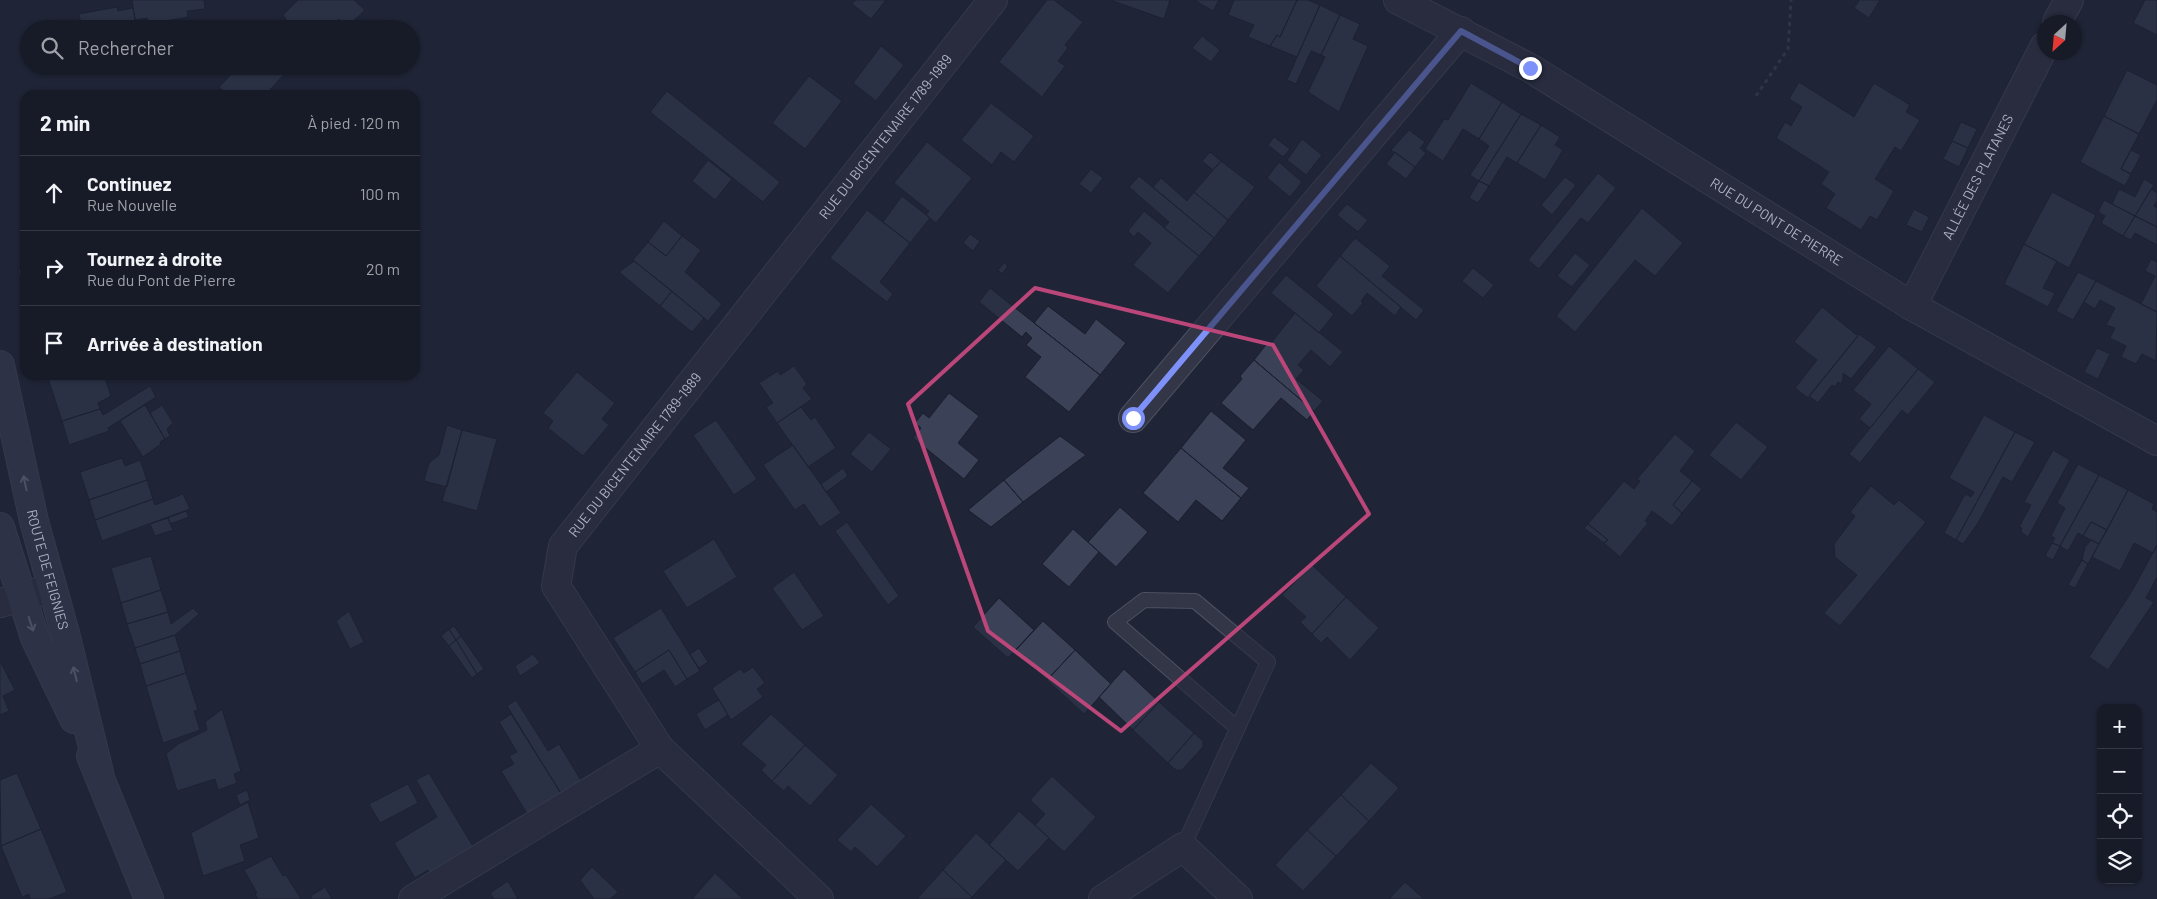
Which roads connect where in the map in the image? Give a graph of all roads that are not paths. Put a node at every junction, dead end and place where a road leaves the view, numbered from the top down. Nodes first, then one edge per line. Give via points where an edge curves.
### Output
1 (993, 0) edge
2 (1398, 0) edge
3 (2069, 0) edge
4 (2061, 15) edge
5 (1461, 31) junction
6 (2037, 60) edge
7 (1912, 306) junction
8 (0, 365) edge
9 (1133, 418) dead end
10 (2154, 432) edge
11 (0, 528) edge
12 (52, 588) junction
13 (11, 600) edge
14 (1238, 728) junction
15 (660, 750) junction
16 (99, 772) junction
17 (1184, 847) junction
18 (149, 899) edge
19 (413, 899) edge
20 (819, 899) edge
21 (1103, 899) edge
22 (1238, 899) edge

1 - 15 street, RUE DU BICENTENAIRE 1789-1989 via 563,546 556,586
2 - 5 street, RUE DU PONT DE PIERRE
3 - 4 street
5 - 7 street, RUE DU PONT DE PIERRE via 1530,68
5 - 9 street
6 - 7 street, ALLÉE DES PLATANES
7 - 10 street, RUE DU PONT DE PIERRE
12 -> 8 street, ROUTE DE FEIGNIES
11 - 13 street, ROUTE DE FEIGNIES
12 - 13 street
16 -> 12 street, ROUTE DE FEIGNIES
13 -> 16 street, ROUTE DE FEIGNIES via 35,638
14 - 14 lane via 1268,662 1195,601 1144,600 1115,622
14 - 17 lane
15 - 19 street
15 - 20 street, RUE DU BICENTENAIRE 1789-1989
16 - 18 street, ROUTE DE FEIGNIES
17 - 21 street
17 - 22 street

